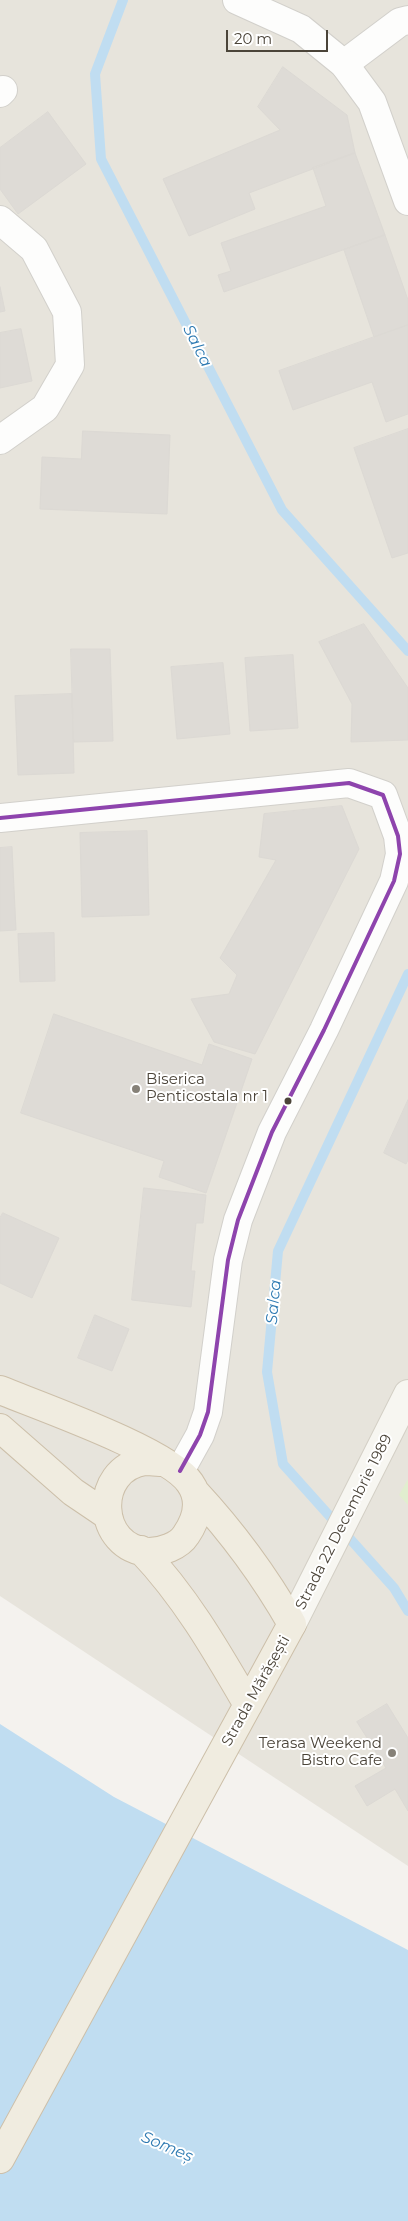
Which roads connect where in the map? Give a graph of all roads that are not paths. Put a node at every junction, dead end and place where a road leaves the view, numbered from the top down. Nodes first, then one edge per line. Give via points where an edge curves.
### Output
1 (237, 0) edge
2 (408, 20) edge
3 (344, 64) junction
4 (408, 201) edge
5 (0, 220) edge
6 (0, 440) edge
7 (0, 818) edge
8 (0, 1390) edge
9 (408, 1394) edge
10 (0, 1428) edge
11 (180, 1475) junction
12 (107, 1515) junction
13 (141, 1550) junction
14 (292, 1624) junction
15 (248, 1706) junction
16 (0, 2159) edge

1 - 3 street via 300,29
2 - 3 street via 400,22
3 - 4 street via 372,102
5 - 6 street via 34,249 66,312 70,365 45,408
7 - 11 street via 349,783 383,795 398,836 400,854 394,881 272,1132 238,1220 228,1260 208,1412
8 - 11 highway via 126,1442
9 - 14 main road, Strada 22 Decembrie 1989
10 - 12 highway via 73,1492
11 - 12 highway via 144,1462 126,1468 113,1482 106,1499
11 - 13 highway via 197,1504 194,1523 184,1539 168,1549
11 - 14 highway via 245,1550
12 - 13 highway via 116,1535 131,1547
13 - 15 highway via 184,1601
14 - 15 highway, Strada Mărășești
15 - 16 highway, Strada Mărășești

